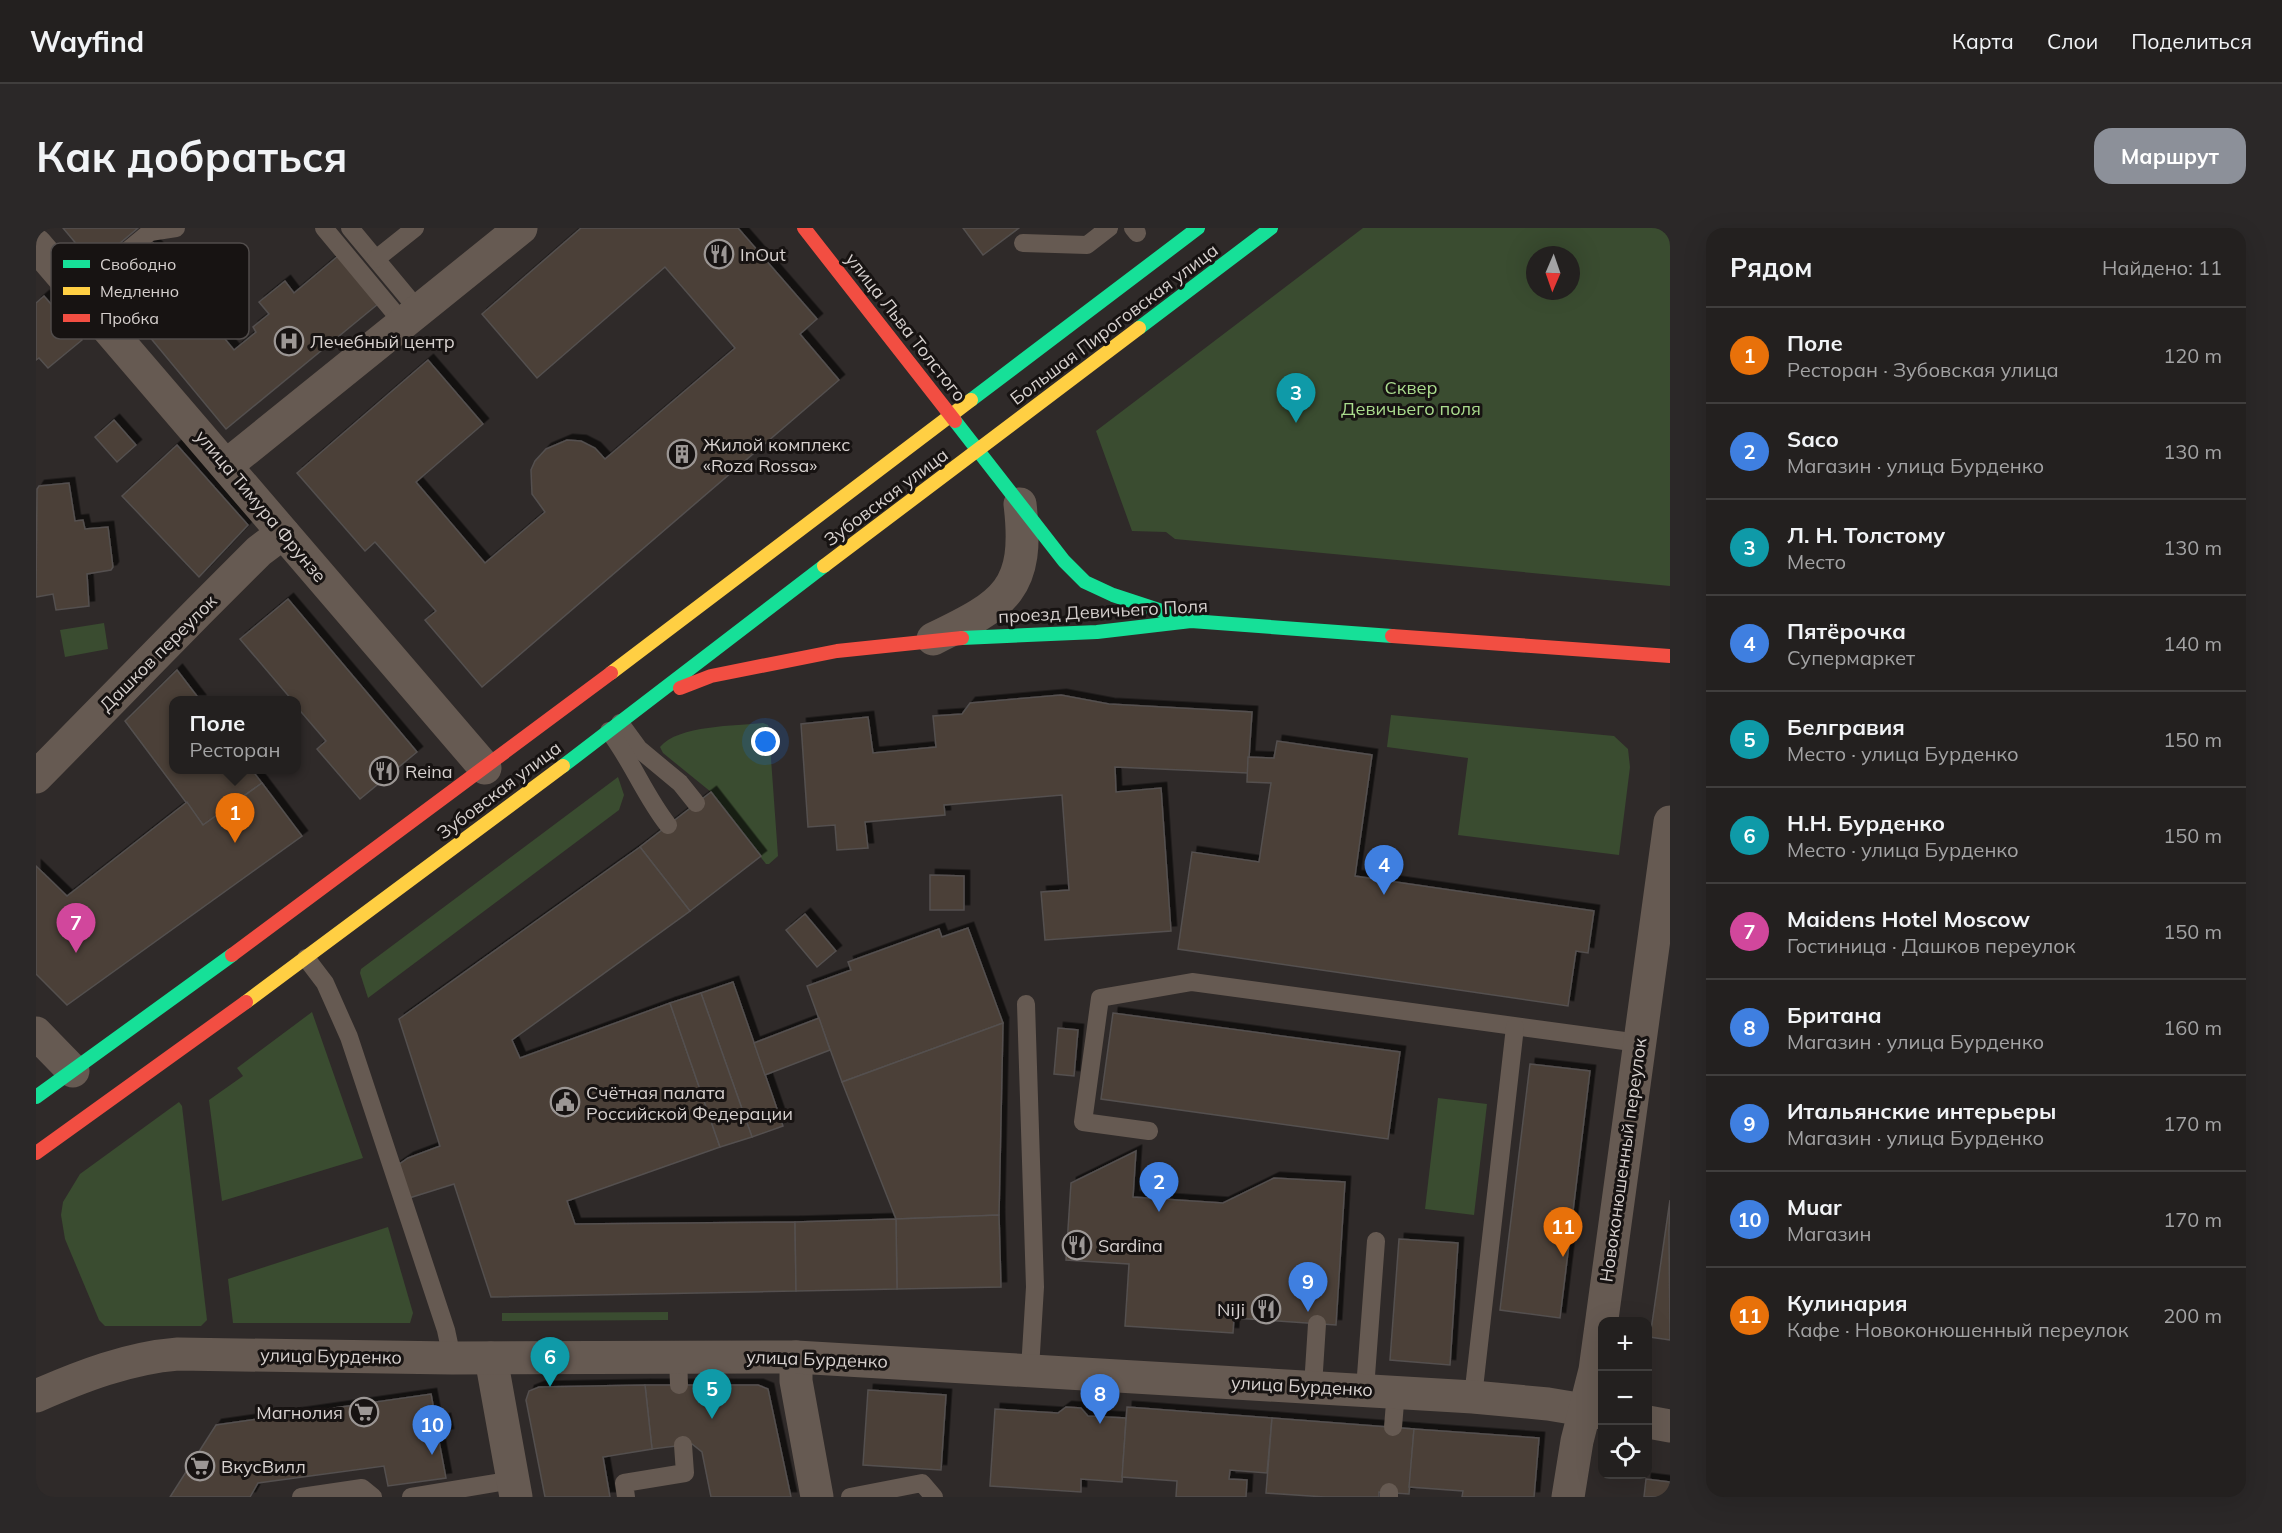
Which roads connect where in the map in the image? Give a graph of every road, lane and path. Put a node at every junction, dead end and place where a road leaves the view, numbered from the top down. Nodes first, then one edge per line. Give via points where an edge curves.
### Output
1 (176, 228) edge
2 (324, 228) edge
3 (350, 228) edge
4 (415, 228) edge
5 (521, 228) edge
6 (804, 228) edge
7 (1109, 228) edge
8 (1198, 228) edge
9 (1271, 228) edge
10 (137, 243) edge
11 (1023, 243) dead end
12 (36, 245) edge
13 (376, 259) junction
14 (51, 263) edge
15 (411, 317) junction
16 (116, 339) edge
17 (950, 413) junction
18 (979, 449) junction
19 (227, 465) junction
20 (1020, 504) junction
21 (283, 533) junction
22 (1191, 621) junction
23 (933, 639) junction
24 (1670, 656) edge
25 (653, 699) junction
26 (615, 727) junction
27 (485, 768) junction
28 (36, 777) edge
29 (696, 803) dead end
30 (1670, 822) edge
31 (668, 825) dead end
32 (276, 923) junction
33 (268, 944) dead end
34 (1661, 954) edge
35 (306, 958) junction
36 (279, 960) dead end
37 (1026, 1004) dead end
38 (1515, 1027) junction
39 (37, 1035) edge
40 (1640, 1044) junction
41 (73, 1071) junction
42 (36, 1097) edge
43 (1149, 1131) dead end
44 (36, 1154) edge
45 (1376, 1241) dead end
46 (1317, 1324) dead end
47 (796, 1357) junction
48 (452, 1358) junction
49 (491, 1358) junction
50 (1030, 1369) junction
51 (1313, 1386) junction
52 (1381, 1390) junction
53 (36, 1396) edge
54 (1473, 1396) junction
55 (1594, 1412) edge
56 (1652, 1423) edge
57 (1670, 1426) edge
58 (1393, 1427) dead end
59 (683, 1445) dead end
60 (515, 1489) edge
61 (301, 1497) edge
62 (373, 1497) edge
63 (411, 1497) edge
64 (626, 1497) edge
65 (817, 1497) edge
66 (850, 1497) edge
67 (934, 1497) edge
68 (1568, 1497) edge

1 - 10 lane via 150,232
2 - 15 lane
3 - 13 lane
4 - 13 lane
5 - 15 street
6 - 17 main road, улица Льва Толстого
7 - 11 lane via 1087,245
8 - 17 main road, Большая Пироговская улица
9 - 18 main road, Большая Пироговская улица
12 - 14 street, улица Тимура Фрунзе
13 - 15 lane
15 - 19 street
16 - 19 street, улица Тимура Фрунзе
17 - 18 main road, улица Льва Толстого
17 - 27 main road, Зубовская улица
18 - 20 main road, улица Льва Толстого
18 - 25 main road, Зубовская улица
19 - 21 street, улица Тимура Фрунзе
20 - 22 main road, улица Льва Толстого via 1085,582
20 - 23 street via 1024,536 1014,583 998,601 969,622
21 - 27 street, улица Тимура Фрунзе
21 - 28 street, Дашков переулок via 196,613
22 - 23 main road, проезд Девичьего Поля via 1096,632
22 - 24 main road, проезд Девичьего Поля
23 - 25 main road, проезд Девичьего Поля via 775,661 711,676
25 - 26 main road, Зубовская улица
26 - 29 lane via 681,783
26 - 31 lane via 654,807
26 - 35 main road, Зубовская улица
27 - 32 main road, Зубовская улица
30 - 34 street, Новоконюшенный переулок
32 - 33 main road via 269,932
32 - 41 main road, Зубовская улица
34 - 40 street, Новоконюшенный переулок
35 - 36 main road via 291,964
35 - 44 main road, Зубовская улица
35 - 48 lane via 325,983 349,1037 446,1329
37 - 50 lane via 1035,1287
38 - 40 lane
38 - 43 lane via 1192,982 1100,998 1083,1122
38 - 54 lane
39 - 41 street
40 - 55 street, Новоконюшенный переулок via 1595,1370
41 - 42 main road, Зубовская улица
45 - 52 lane
46 - 51 lane
47 - 49 street, улица Бурденко via 678,1370
47 - 50 street, улица Бурденко
47 - 65 street via 796,1381
48 - 49 street, улица Бурденко
48 - 53 street, улица Бурденко via 150,1356 123,1362
49 - 60 street
50 - 51 street, улица Бурденко
51 - 52 street, улица Бурденко
52 - 54 street, улица Бурденко
52 - 58 lane
54 - 55 street, улица Бурденко
55 - 68 street, Новоконюшенный переулок
56 - 57 street
59 - 64 lane via 684,1473 624,1483
60 - 63 lane
61 - 62 lane via 362,1488
66 - 67 lane via 922,1483

